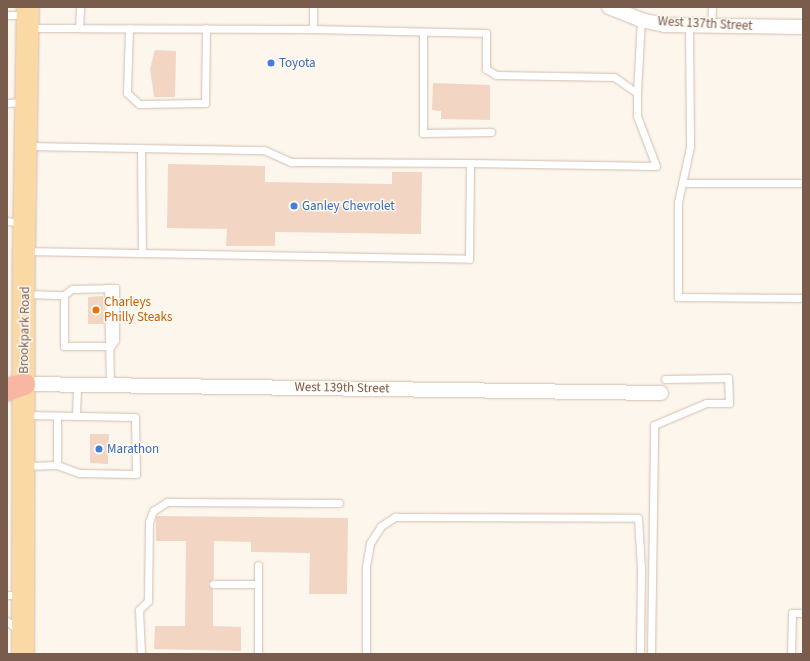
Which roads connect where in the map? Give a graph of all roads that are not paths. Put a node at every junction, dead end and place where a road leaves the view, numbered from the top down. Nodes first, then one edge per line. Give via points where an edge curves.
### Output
1 (80, 7) edge
2 (313, 7) edge
3 (609, 7) edge
4 (712, 7) edge
5 (23, 16) edge
6 (641, 20) junction
7 (688, 26) junction
8 (711, 26) junction
9 (803, 27) edge
10 (79, 28) junction
11 (129, 28) junction
12 (206, 28) junction
13 (313, 29) junction
14 (423, 32) junction
15 (637, 93) junction
16 (17, 102) edge
17 (491, 132) dead end
18 (26, 146) junction
19 (141, 148) junction
20 (470, 163) junction
21 (682, 183) junction
22 (803, 183) edge
23 (16, 222) edge
24 (24, 250) junction
25 (142, 253) junction
26 (26, 294) junction
27 (64, 294) junction
28 (803, 298) edge
29 (111, 346) junction
30 (665, 379) dead end
31 (13, 384) edge
32 (77, 384) junction
33 (110, 384) junction
34 (661, 393) dead end
35 (24, 415) junction
36 (57, 416) junction
37 (76, 416) junction
38 (57, 465) junction
39 (24, 466) junction
40 (339, 503) dead end
41 (258, 565) dead end
42 (213, 584) dead end
43 (258, 584) junction
44 (15, 595) edge
45 (803, 613) edge
46 (18, 636) edge
47 (141, 654) edge
48 (258, 654) edge
49 (366, 654) edge
50 (640, 654) edge
51 (650, 654) edge
52 (791, 654) edge

1 - 10 lane
2 - 13 lane
3 - 6 street, West 137th Street
4 - 8 lane
5 - 10 lane
5 - 16 main road, Brookpark Road
6 - 7 street, West 137th Street
6 - 15 lane
7 - 8 street, West 137th Street
7 - 21 lane via 690,147
8 - 9 street, West 137th Street
10 - 11 lane
11 - 12 lane
11 - 12 lane via 127,93 139,104 205,103
12 - 13 lane
13 - 14 lane
14 - 15 lane via 486,33 486,69 496,75 614,77
14 - 17 lane via 423,133
15 - 20 lane via 637,116 656,166
16 - 18 main road, Brookpark Road
18 - 19 lane
18 - 23 main road, Brookpark Road
19 - 20 lane via 264,150 291,162
19 - 25 lane
20 - 25 lane via 469,259
21 - 22 lane
21 - 28 lane via 678,202 678,297
23 - 24 main road, Brookpark Road
24 - 25 lane
24 - 26 main road, Brookpark Road
26 - 27 lane
26 - 31 main road, Brookpark Road
27 - 29 lane via 64,346
27 - 29 lane via 72,289 115,288 115,340
29 - 33 lane
30 - 51 lane via 728,378 729,403 706,403 654,425
31 - 32 street, West 139th Street
31 - 35 main road, Brookpark Road
32 - 33 street, West 139th Street
32 - 37 lane
33 - 34 street, West 139th Street
35 - 36 lane
35 - 39 main road, Brookpark Road
36 - 37 lane
36 - 38 lane
37 - 38 lane via 135,417 136,474 79,473
38 - 39 lane
39 - 44 main road, Brookpark Road
40 - 47 lane via 167,502 153,511 149,522 148,601 140,610
41 - 43 lane
42 - 43 lane
43 - 48 lane
44 - 46 main road, Brookpark Road
45 - 52 lane via 792,613
49 - 50 lane via 366,566 370,543 385,523 395,517 410,517 638,518 641,568

